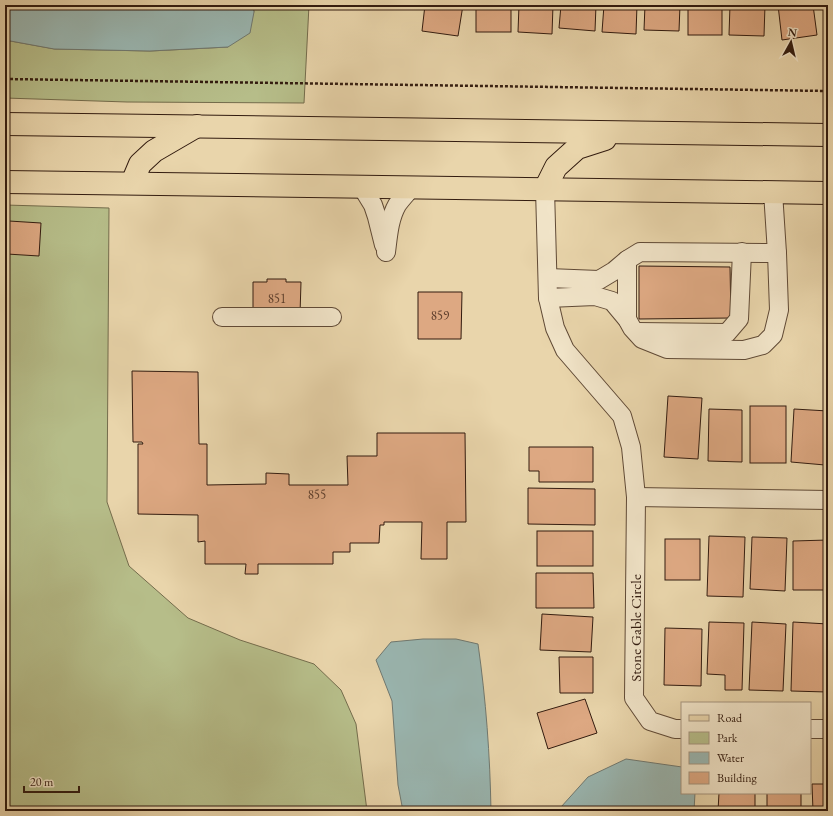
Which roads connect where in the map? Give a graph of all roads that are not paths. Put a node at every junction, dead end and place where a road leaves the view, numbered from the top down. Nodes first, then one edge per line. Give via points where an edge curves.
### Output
1 (5, 124) edge
2 (197, 126) junction
3 (622, 133) junction
4 (828, 135) edge
5 (5, 182) edge
6 (132, 183) junction
7 (362, 187) junction
8 (411, 188) junction
9 (545, 189) junction
10 (773, 192) junction
11 (828, 193) edge
12 (742, 252) junction
13 (777, 253) junction
14 (627, 260) junction
15 (548, 278) junction
16 (548, 298) junction
17 (222, 322) dead end
18 (331, 322) dead end
19 (632, 325) junction
20 (636, 497) junction
21 (828, 500) edge
22 (681, 729) edge
23 (811, 729) edge
24 (828, 729) edge

1 - 2 main road
2 - 3 main road
2 - 6 main road via 154,151 140,164
3 - 4 main road
3 - 9 main road via 577,148 556,167
5 - 6 main road
6 - 7 main road
7 - 8 main road
7 - 8 street via 373,205 386,252 397,205
8 - 9 main road
9 - 10 main road
9 - 15 street, Stone Gable Circle
10 - 11 main road
10 - 13 street
12 - 13 street
12 - 14 street via 640,252
12 - 19 street via 739,319 727,333
13 - 19 street via 779,310 773,335 763,345 744,350 667,349 642,339
14 - 15 street via 599,280
14 - 19 street
15 - 16 street, Stone Gable Circle
16 - 19 street via 595,296 612,301
16 - 20 street, Stone Gable Circle via 555,328 565,350 622,416 631,447
17 - 18 street
20 - 21 street
20 - 22 street, Stone Gable Circle via 634,698 650,721
23 - 24 street

